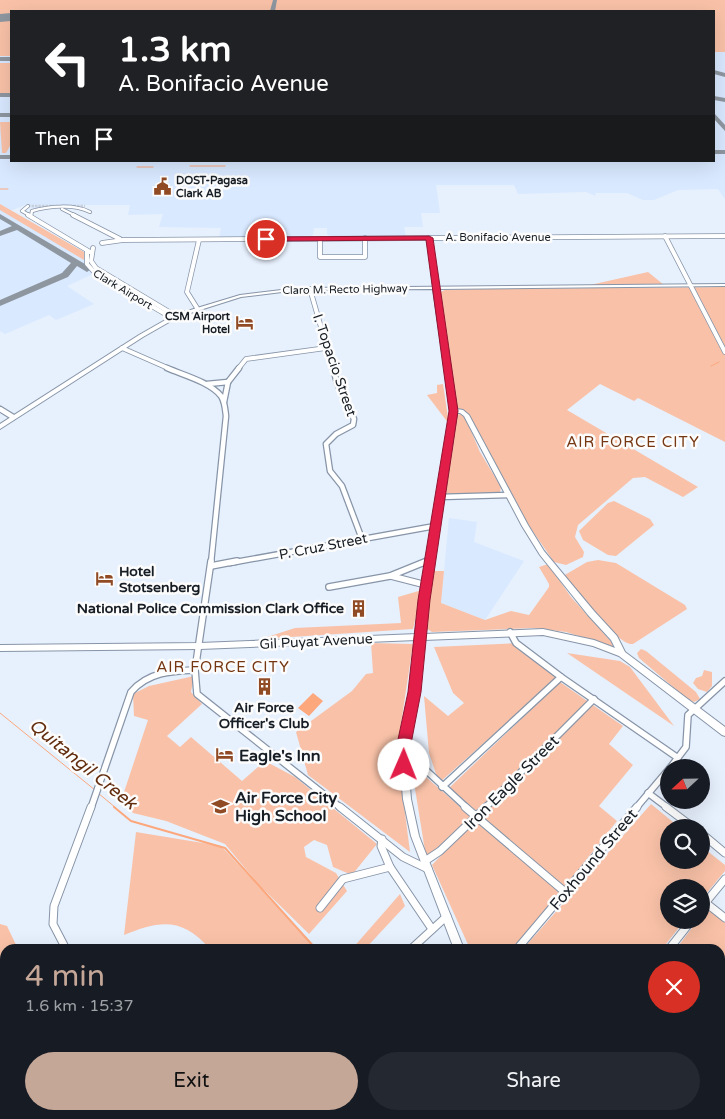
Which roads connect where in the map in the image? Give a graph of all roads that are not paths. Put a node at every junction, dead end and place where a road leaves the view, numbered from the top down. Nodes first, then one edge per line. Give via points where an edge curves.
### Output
1 (28, 206) dead end
2 (85, 206) dead end
3 (62, 207) junction
4 (90, 212) junction
5 (32, 217) junction
6 (90, 224) junction
7 (112, 236) junction
8 (665, 236) junction
9 (725, 236) edge
10 (365, 238) junction
11 (429, 238) junction
12 (320, 239) junction
13 (122, 240) junction
14 (199, 240) junction
15 (102, 242) junction
16 (93, 249) junction
17 (87, 251) junction
18 (692, 286) junction
19 (725, 286) edge
20 (124, 288) junction
21 (435, 288) junction
22 (310, 292) junction
23 (197, 308) junction
24 (174, 317) junction
25 (122, 348) junction
26 (326, 348) junction
27 (725, 352) edge
28 (228, 382) junction
29 (206, 384) junction
30 (224, 402) junction
31 (0, 409) edge
32 (454, 411) junction
33 (13, 417) junction
34 (0, 427) edge
35 (508, 495) junction
36 (440, 497) junction
37 (435, 526) junction
38 (362, 539) junction
39 (430, 560) junction
40 (211, 566) junction
41 (390, 576) junction
42 (426, 585) junction
43 (329, 587) dead end
44 (510, 632) junction
45 (420, 636) junction
46 (200, 646) junction
47 (0, 648) edge
48 (625, 656) junction
49 (195, 670) junction
50 (561, 677) junction
51 (725, 680) edge
52 (594, 699) junction
53 (694, 708) junction
54 (725, 732) edge
55 (403, 749) junction
56 (678, 758) joint
57 (660, 779) edge
58 (442, 787) junction
59 (648, 793) junction
60 (476, 817) junction
61 (682, 819) edge
62 (382, 839) junction
63 (710, 840) edge
64 (725, 853) edge
65 (427, 865) junction
66 (390, 867) junction
67 (725, 879) edge
68 (565, 892) junction
69 (710, 898) edge
70 (320, 908) dead end
71 (710, 909) edge
72 (447, 916) junction
73 (725, 918) edge
74 (432, 929) junction
75 (685, 929) edge
76 (63, 944) edge
77 (416, 944) edge
78 (456, 944) edge
79 (521, 944) edge
80 (673, 944) edge

1 - 5 street via 21,210
2 - 4 street via 90,208
3 - 4 street
3 - 5 street via 33,210
3 - 6 street
4 - 6 street
5 - 17 street
6 - 7 street
7 - 13 street
7 - 15 street
8 - 9 street, A. Bonifacio Avenue
8 - 11 street, A. Bonifacio Avenue
8 - 18 street
10 - 11 street, A. Bonifacio Avenue
10 - 12 street, A. Bonifacio Avenue
10 - 12 street via 366,259 320,257
11 - 21 street
12 - 14 street, A. Bonifacio Avenue
13 - 14 street, A. Bonifacio Avenue
13 - 15 street, A. Bonifacio Avenue
14 - 23 street via 187,292
15 - 16 street, A. Bonifacio Avenue
16 - 17 street
16 - 20 street, Clark Airport via 92,261 96,268
17 - 20 street, Clark Airport via 89,267
18 - 19 main road, Claro M. Recto Highway
18 - 21 main road, Claro M. Recto Highway
18 - 27 street
20 - 24 street, Clark Airport
21 - 22 main road, Claro M. Recto Highway
21 - 32 main road
22 - 23 main road, Claro M. Recto Highway via 258,293
22 - 26 street, I. Topacio Street
23 - 24 main road, Claro M. Recto Highway
24 - 25 main road, Claro M. Recto Highway
25 - 29 street
25 - 33 main road, Claro M. Recto Highway
26 - 28 street via 246,359
26 - 38 street, I. Topacio Street via 354,419 353,426 336,434 326,444 330,471 342,486
28 - 29 street
28 - 30 street
29 - 30 street
30 - 40 street via 226,416
31 - 33 street
32 - 35 main road via 463,412 467,417
32 - 36 main road
33 - 34 main road, Claro M. Recto Highway
35 - 36 street
35 - 48 main road via 542,553 614,638
36 - 37 main road
37 - 38 street, P. Cruz Street
37 - 39 main road
38 - 40 street, P. Cruz Street
39 - 41 street
39 - 42 main road
40 - 46 street
41 - 42 street
41 - 43 street
42 - 45 main road
44 - 45 main road, Gil Puyat Avenue
44 - 48 main road, Gil Puyat Avenue via 556,634
44 - 50 street via 516,643
45 - 46 main road, Gil Puyat Avenue
45 - 55 main road via 415,692
46 - 47 main road, Gil Puyat Avenue
46 - 49 street
48 - 53 main road
49 - 62 street via 197,694
49 - 76 street via 164,672 133,688 54,906 53,924
50 - 52 street
50 - 58 street
51 - 53 street
52 - 56 street
52 - 60 street, Iron Eagle Street
53 - 54 main road
53 - 56 street, Foxhound Street via 686,720 686,748
55 - 58 street
55 - 65 main road via 407,799 415,836
57 - 59 street, Foxhound Street
58 - 60 street
59 - 61 street
59 - 68 street, Foxhound Street
60 - 65 street, Iron Eagle Street
60 - 68 street
62 - 65 street via 403,857
62 - 66 street via 380,846
63 - 64 street
65 - 72 main road
66 - 70 street via 343,879
66 - 74 street
67 - 69 street
68 - 79 street, Foxhound Street
71 - 73 street
72 - 74 street
72 - 78 main road
74 - 77 street
75 - 80 street

